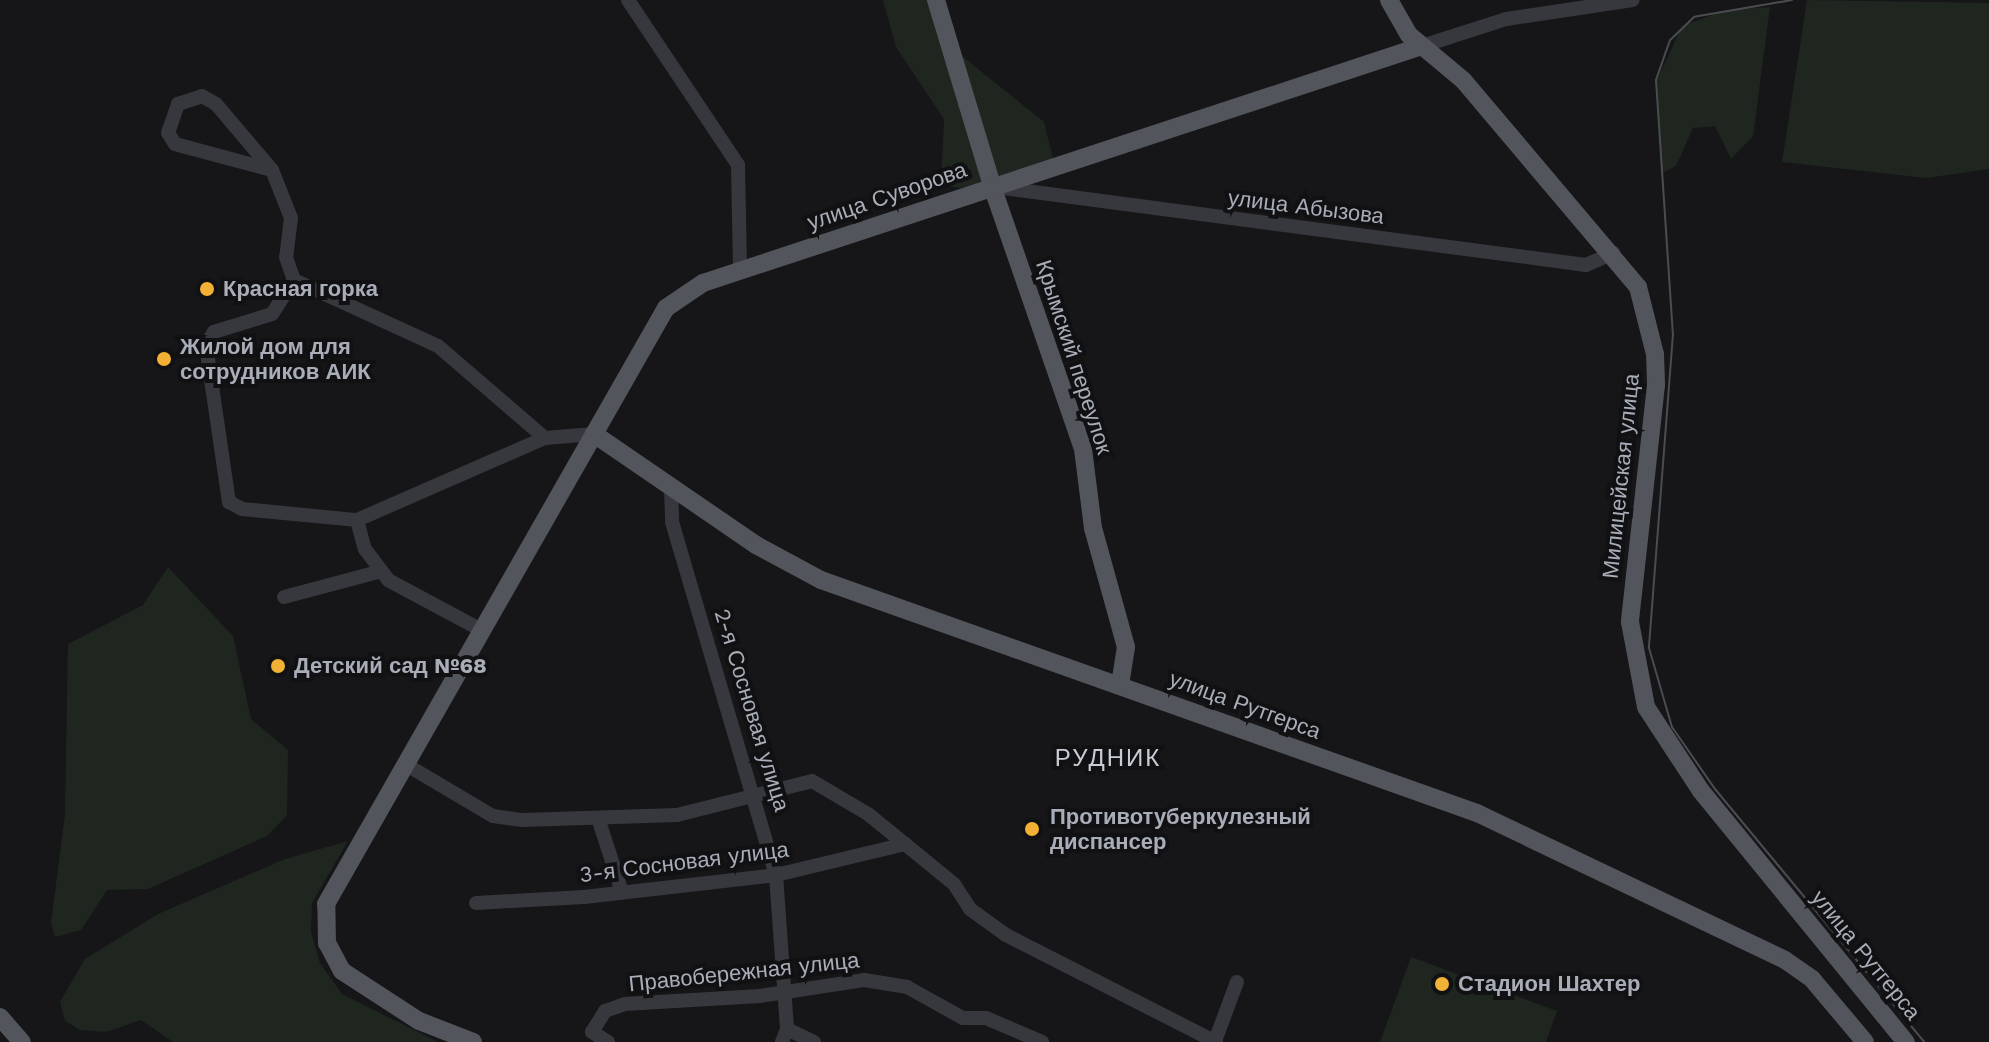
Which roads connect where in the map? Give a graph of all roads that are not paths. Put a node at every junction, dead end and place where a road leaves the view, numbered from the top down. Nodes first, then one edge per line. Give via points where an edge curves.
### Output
1 (628, 0) edge
2 (936, 0) edge
3 (1389, 0) edge
4 (1633, 0) edge
5 (1396, 19) junction
6 (1422, 46) junction
7 (1380, 60) junction
8 (272, 170) junction
9 (992, 186) junction
10 (1613, 253) junction
11 (740, 271) junction
12 (294, 280) junction
13 (594, 434) junction
14 (545, 438) junction
15 (671, 488) junction
16 (357, 520) junction
17 (382, 571) junction
18 (284, 597) dead end
19 (483, 631) junction
20 (1120, 685) junction
21 (1646, 707) joint
22 (405, 764) junction
23 (756, 796) junction
24 (599, 821) junction
25 (905, 844) junction
26 (776, 875) junction
27 (622, 892) junction
28 (476, 903) dead end
29 (1832, 951) junction
30 (1812, 979) junction
31 (1237, 982) dead end
32 (785, 991) junction
33 (0, 1017) edge
34 (784, 1035) edge
35 (22, 1042) edge
36 (473, 1042) edge
37 (608, 1042) edge
38 (814, 1042) edge
39 (1042, 1042) edge
40 (1215, 1042) edge
41 (1865, 1042) edge
42 (1906, 1042) edge

1 - 11 street via 738,165
2 - 9 main road, Крымский переулок
3 - 5 main road
4 - 6 street, улица Суворова via 1506,19
5 - 6 main road, Милицейская улица
5 - 7 main road via 1395,41
6 - 7 main road, улица Суворова
6 - 10 main road, Милицейская улица via 1463,80
7 - 9 main road, улица Суворова
8 - 8 street via 175,144 168,133 178,104 202,96 216,104
8 - 12 street via 291,218 287,270
9 - 10 street, улица Абызова via 1586,265
9 - 11 main road, улица Суворова
9 - 20 main road, Крымский переулок via 1083,449 1093,528 1126,647
10 - 21 main road, Милицейская улица via 1638,287 1655,354 1630,622
11 - 13 main road, улица Суворова via 692,288 666,308
12 - 14 street via 438,346
12 - 16 street via 272,314 214,332 206,345 229,502 242,509
13 - 14 street
13 - 15 main road, улица Рутгерса
13 - 19 main road, улица Суворова
14 - 16 street
15 - 20 main road, улица Рутгерса via 821,580
15 - 23 street, 2-я Сосновая улица via 672,522
16 - 17 street via 365,549
17 - 18 street
17 - 19 street via 388,580
19 - 22 main road, улица Суворова
20 - 30 main road, улица Рутгерса via 1477,813 1785,960
21 - 29 main road, улица Рутгерса via 1693,781
22 - 24 street via 493,816
22 - 36 main road, улица Суворова via 326,904 327,943 342,971 357,984 419,1021
23 - 24 street via 677,815
23 - 25 street via 812,781 868,814
23 - 26 street, 2-я Сосновая улица
24 - 27 street
25 - 26 street, 3-я Сосновая улица
25 - 40 street via 954,884 970,909 1006,935
26 - 27 street, 3-я Сосновая улица
26 - 32 street, 2-я Сосновая улица
27 - 28 street, 3-я Сосновая улица
29 - 30 main road
29 - 42 main road, улица Рутгерса
30 - 41 main road, улица Рутгерса
31 - 40 street
32 - 34 street, 2-я Сосновая улица
32 - 37 street, Правобережная улица via 625,1004 605,1011 592,1032
32 - 39 street, Правобережная улица via 864,980 907,987 963,1018 986,1018
33 - 35 main road
34 - 38 street

